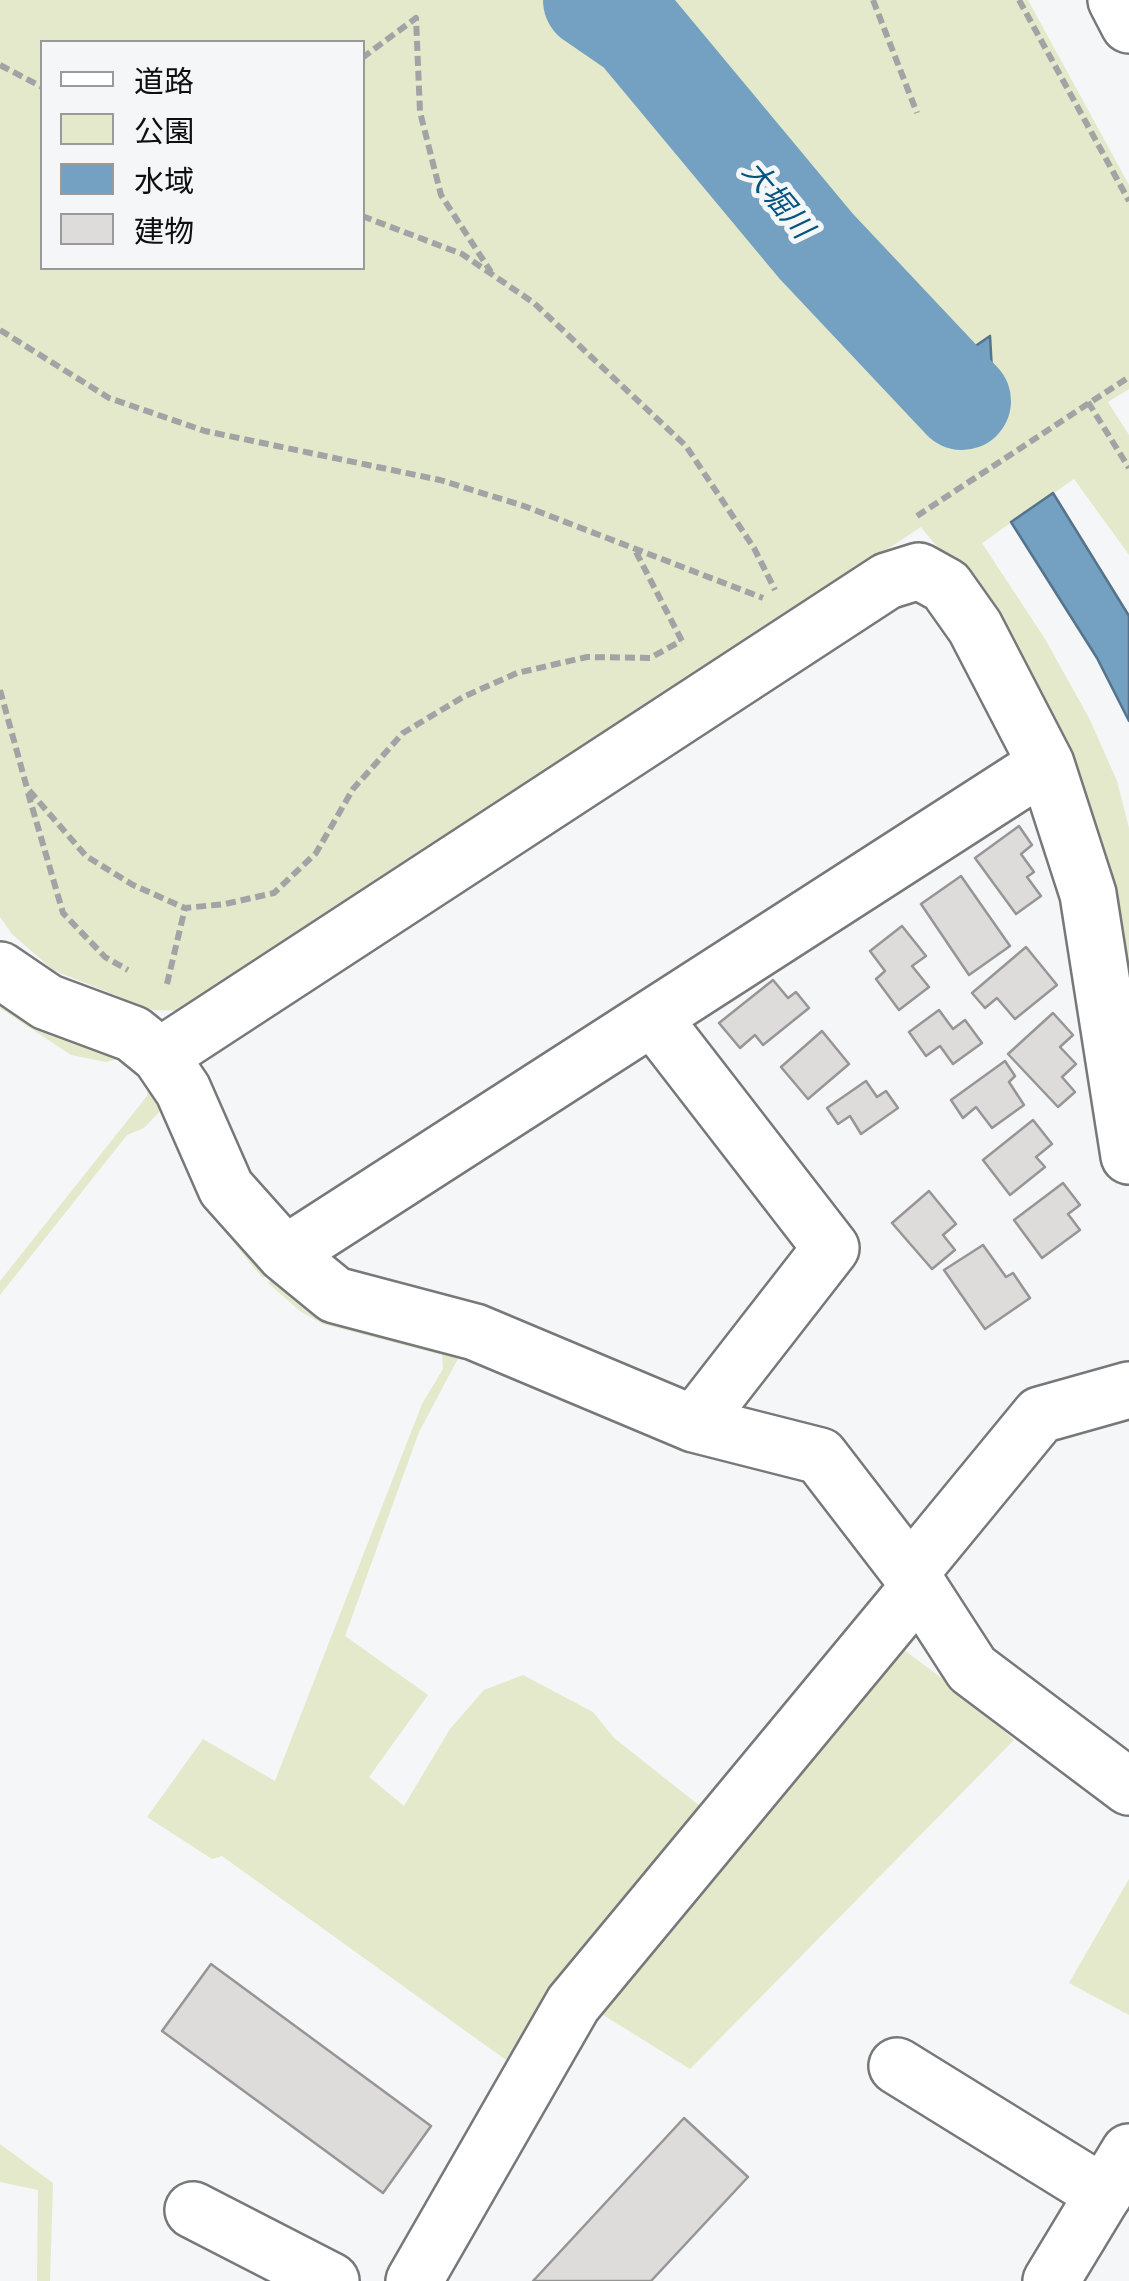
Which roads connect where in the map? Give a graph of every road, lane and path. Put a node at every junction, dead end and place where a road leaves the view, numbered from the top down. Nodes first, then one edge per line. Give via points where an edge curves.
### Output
1 (872, 0) edge
2 (1019, 0) edge
3 (1116, 0) edge
4 (1129, 24) edge
5 (365, 56) edge
6 (0, 65) edge
7 (40, 87) edge
8 (917, 113) dead end
9 (1129, 201) edge
10 (365, 217) edge
11 (494, 276) junction
12 (0, 330) edge
13 (1129, 377) edge
14 (1088, 402) junction
15 (1129, 468) edge
16 (912, 520) dead end
17 (635, 551) junction
18 (764, 598) dead end
19 (783, 605) dead end
20 (0, 690) edge
21 (1046, 764) junction
22 (27, 788) junction
23 (185, 908) junction
24 (0, 970) edge
25 (139, 976) dead end
26 (154, 978) dead end
27 (168, 980) junction
28 (652, 1018) junction
29 (156, 1052) junction
30 (1129, 1156) edge
31 (285, 1254) junction
32 (1129, 1390) edge
33 (694, 1424) junction
34 (914, 1581) junction
35 (1129, 1787) edge
36 (897, 2066) dead end
37 (1116, 2173) edge
38 (192, 2210) dead end
39 (331, 2281) edge
40 (414, 2281) edge
41 (1051, 2281) edge

1 - 8 path
2 - 9 path
3 - 4 street
5 - 11 path via 416,18 420,112 441,195
6 - 7 path
10 - 11 path via 462,254
11 - 19 path via 534,303 686,446
12 - 17 path via 109,398 206,431 440,480
13 - 14 path
14 - 15 path
14 - 16 path
17 - 18 path
17 - 23 path via 682,641 650,658 587,657 516,673 463,697 402,733 353,789 316,853 274,893
20 - 22 path
21 - 28 street
21 - 29 street via 946,586 919,572 887,581
21 - 30 street via 1088,894
22 - 23 path via 86,856
22 - 25 path via 63,913 105,956
23 - 27 path
24 - 29 street via 47,1002 133,1034
26 - 27 path
27 - 29 path
28 - 31 street
28 - 33 street via 831,1248
29 - 31 street via 183,1090 226,1188
31 - 33 street via 335,1295 475,1332
32 - 34 street via 1040,1415
33 - 34 street via 820,1456
34 - 35 street via 972,1670
34 - 40 street via 573,2004
36 - 37 street
37 - 41 street
38 - 39 street

